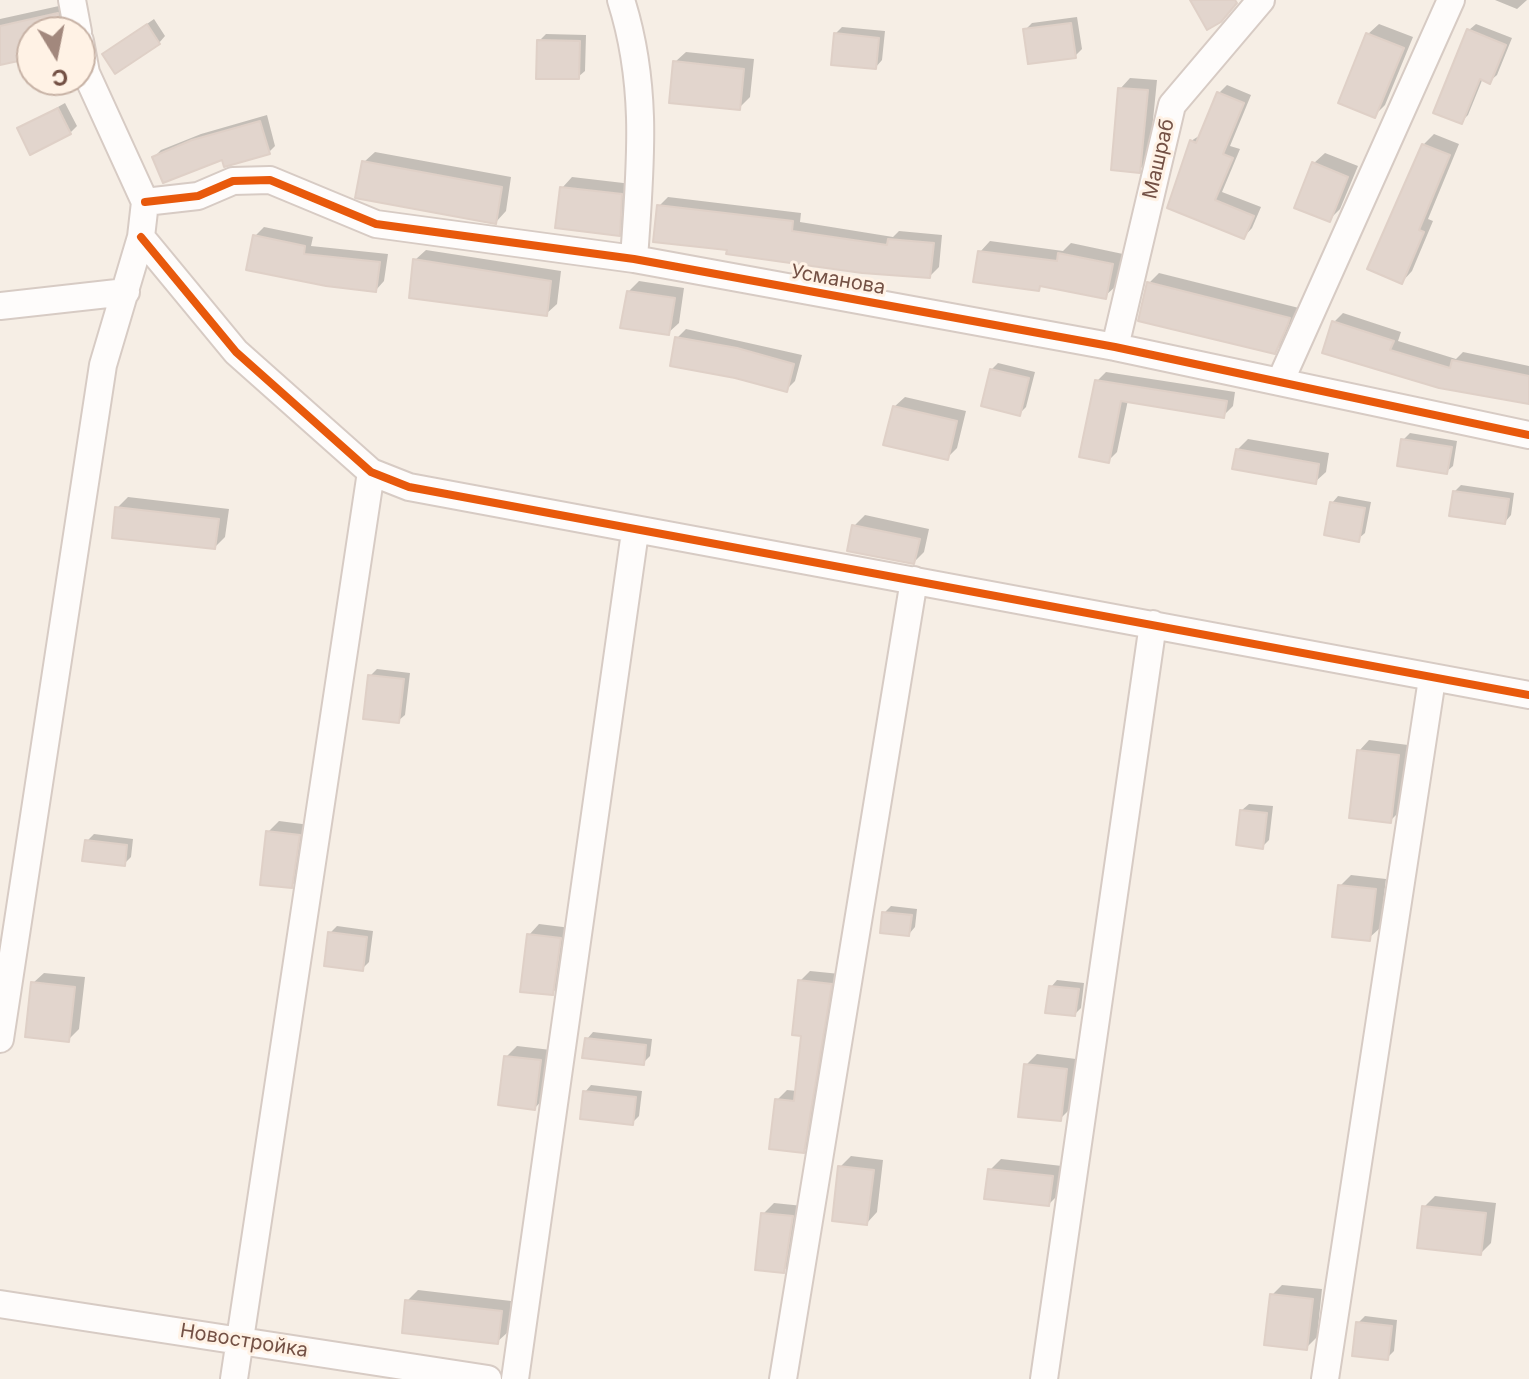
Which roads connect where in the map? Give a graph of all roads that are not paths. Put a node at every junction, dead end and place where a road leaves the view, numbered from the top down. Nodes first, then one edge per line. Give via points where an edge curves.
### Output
1 (621, 0) edge
2 (1261, 0) edge
3 (1451, 0) edge
4 (96, 95) edge
5 (145, 202) junction
6 (141, 237) junction
7 (634, 259) junction
8 (126, 292) junction
9 (0, 306) edge
10 (1115, 347) junction
11 (1280, 382) junction
12 (1529, 435) edge
13 (371, 472) junction
14 (635, 532) junction
15 (914, 580) junction
16 (1153, 624) junction
17 (1432, 679) junction
18 (1529, 695) edge
19 (0, 1039) edge
20 (0, 1304) edge
21 (240, 1341) junction
22 (234, 1379) edge
23 (488, 1379) edge
24 (515, 1379) edge
25 (783, 1379) edge
26 (1044, 1379) edge
27 (1325, 1379) edge

1 - 7 street via 633,38 643,121
2 - 10 street, Машраб via 1172,105
3 - 11 street
4 - 5 street
5 - 6 street
5 - 7 street, Усманова via 198,196 233,181 270,180 376,224
6 - 8 street
6 - 13 street via 236,352
7 - 10 street, Усманова
8 - 9 street
8 - 19 street via 103,365
10 - 11 street, Усманова
11 - 12 street, Усманова
13 - 14 street via 409,487
13 - 21 street
14 - 15 street
14 - 24 street
15 - 16 street
15 - 25 street
16 - 17 street
16 - 26 street
17 - 18 street
17 - 27 street
20 - 21 street, Новостройка
21 - 22 street
21 - 23 street, Новостройка

